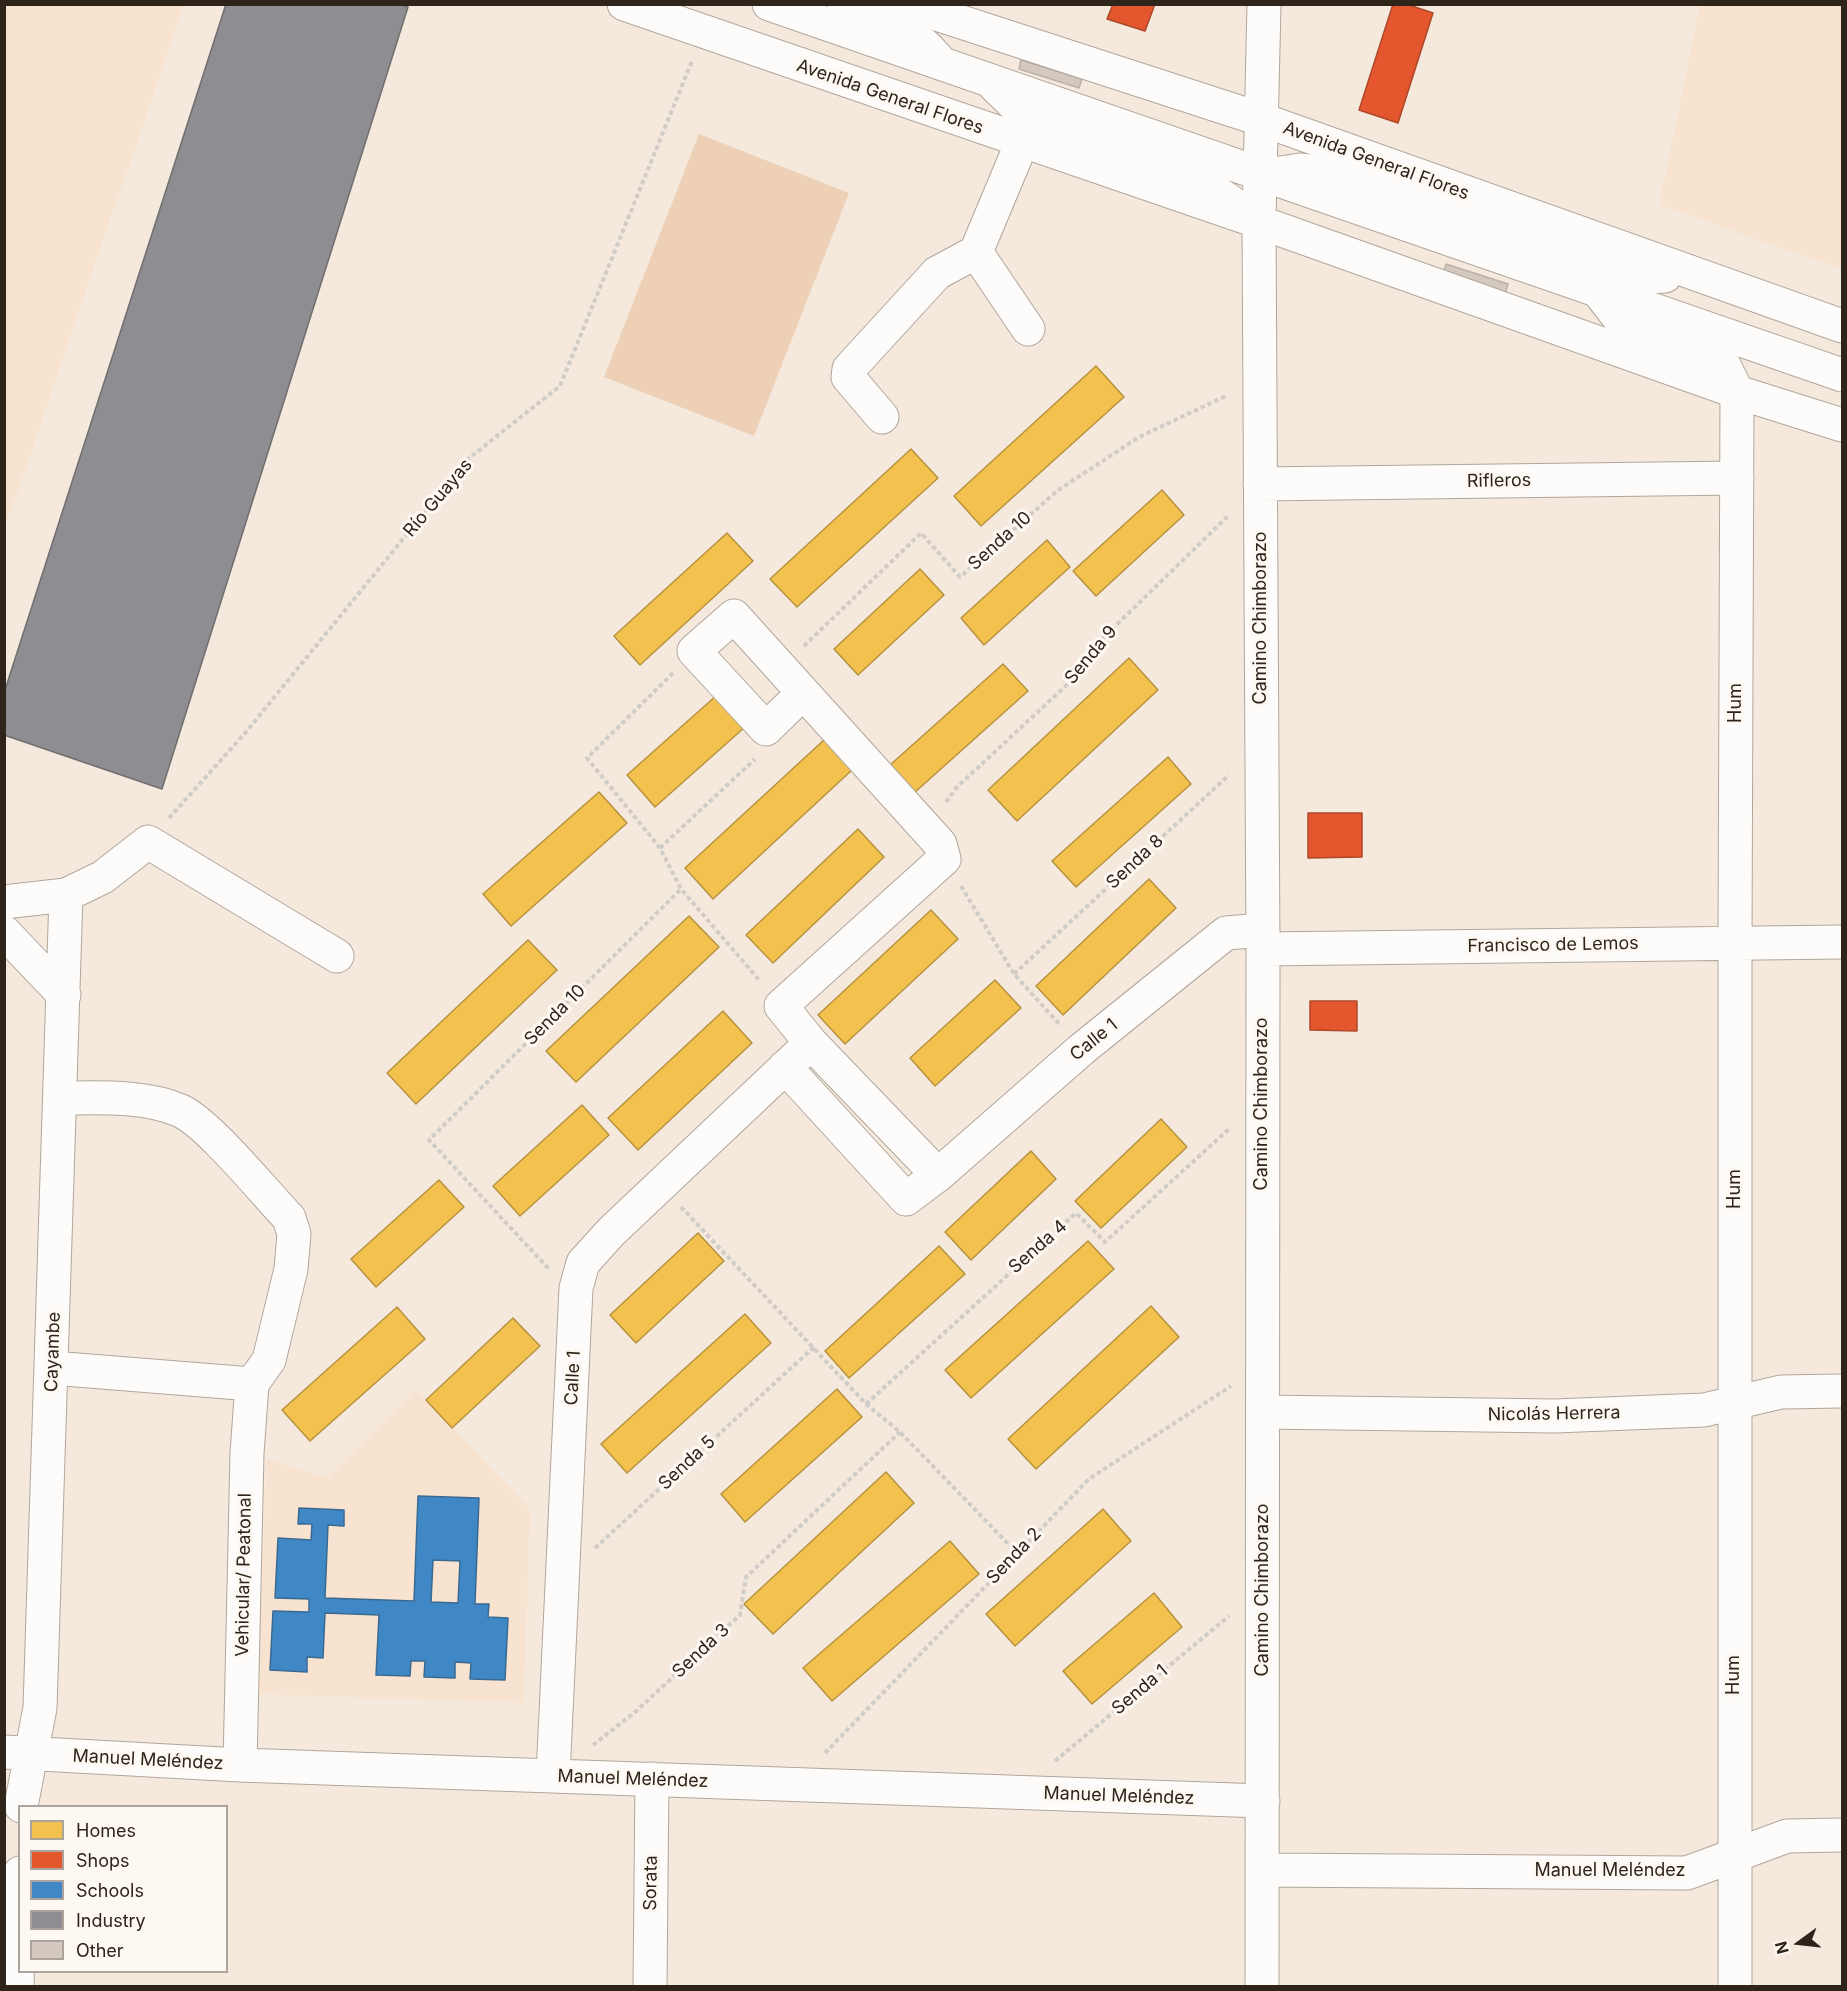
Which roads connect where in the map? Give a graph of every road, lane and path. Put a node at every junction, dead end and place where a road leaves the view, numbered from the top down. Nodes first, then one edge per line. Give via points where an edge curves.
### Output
1 (624, 4) edge
2 (769, 4) edge
3 (844, 4) edge
4 (906, 4) edge
5 (1264, 4) edge
6 (703, 33) junction
7 (942, 64) junction
8 (988, 80) junction
9 (1263, 120) junction
10 (1022, 142) junction
11 (1261, 176) junction
12 (1259, 222) junction
13 (976, 252) junction
14 (1700, 275) junction
15 (1598, 291) junction
16 (1842, 326) edge
17 (1028, 329) dead end
18 (1842, 375) edge
19 (1261, 386) junction
20 (1737, 392) junction
21 (882, 417) dead end
22 (1842, 425) edge
23 (1737, 478) junction
24 (1260, 484) junction
25 (694, 651) junction
26 (780, 668) junction
27 (803, 693) junction
28 (766, 729) junction
29 (1263, 766) junction
30 (926, 830) junction
31 (148, 842) junction
32 (660, 848) junction
33 (944, 859) junction
34 (681, 889) junction
35 (66, 895) junction
36 (4, 902) edge
37 (4, 932) edge
38 (1263, 940) junction
39 (1842, 942) edge
40 (1734, 944) junction
41 (337, 956) dead end
42 (1014, 974) junction
43 (64, 995) junction
44 (782, 1006) junction
45 (811, 1043) junction
46 (1082, 1049) junction
47 (785, 1067) junction
48 (62, 1098) junction
49 (1261, 1099) junction
50 (938, 1174) junction
51 (660, 1185) junction
52 (583, 1263) junction
53 (814, 1347) junction
54 (1263, 1365) junction
55 (52, 1368) junction
56 (252, 1384) junction
57 (1842, 1391) edge
58 (1735, 1403) junction
59 (866, 1404) junction
60 (1264, 1412) junction
61 (900, 1432) junction
62 (1017, 1553) junction
63 (561, 1580) junction
64 (1263, 1588) junction
65 (17, 1752) edge
66 (1054, 1762) dead end
67 (240, 1765) junction
68 (553, 1776) junction
69 (652, 1779) junction
70 (795, 1784) junction
71 (1263, 1801) junction
72 (21, 1805) edge
73 (1842, 1836) edge
74 (1734, 1855) junction
75 (1263, 1870) junction
76 (18, 1948) edge
77 (17, 1986) edge
78 (650, 1986) edge
79 (1262, 1986) edge
80 (1735, 1986) edge

1 - 6 street, Avenida General Flores
2 - 7 street, Avenida General Flores
3 - 7 street, Avenida General Flores via 900,24 916,35
4 - 9 street, Avenida General Flores
5 - 9 street, Camino Chimborazo
6 - 10 street, Avenida General Flores
6 - 31 path, Río Guayas via 560,386 468,459 246,732
7 - 8 street, Avenida General Flores
8 - 11 street, Avenida General Flores
8 - 12 street, Avenida General Flores via 1033,123 1208,186
9 - 11 street, Camino Chimborazo
9 - 14 street, Avenida General Flores
10 - 12 street, Avenida General Flores
10 - 13 street
11 - 12 street, Camino Chimborazo
11 - 14 street via 1300,170 1326,172 1615,271 1647,277
11 - 15 street, Avenida General Flores
12 - 19 street, Camino Chimborazo
12 - 20 street, Avenida General Flores
13 - 17 street
13 - 21 street via 937,273 849,369 848,377
14 - 16 street, Avenida General Flores
15 - 18 street, Avenida General Flores
15 - 20 street via 1625,326 1723,363
19 - 24 street, Camino Chimborazo
19 - 26 path, Senda 10 via 1219,398 1139,437 1057,491 960,577 921,533
20 - 22 street, Avenida General Flores
20 - 23 street, Hum
23 - 24 street, Rifleros
23 - 40 street, Hum
24 - 29 street, Camino Chimborazo
24 - 30 path, Senda 9 via 1099,642 1071,681 957,787
25 - 26 street via 734,616
25 - 28 street
25 - 32 path via 587,758
26 - 27 street
27 - 28 street
27 - 30 street
28 - 32 path via 762,753
29 - 38 street, Camino Chimborazo
29 - 42 path, Senda 8 via 1237,767
30 - 33 street via 940,844
31 - 35 street via 103,878
31 - 41 street
32 - 34 path
33 - 42 path
33 - 44 street
34 - 44 path
34 - 52 path, Senda 10 via 429,1140 546,1267
35 - 36 street
35 - 43 street, Cayambe
37 - 43 street
38 - 40 street, Francisco de Lemos
38 - 46 street, Calle 1 via 1226,933
38 - 49 street, Camino Chimborazo
39 - 40 street, Francisco de Lemos
40 - 58 street, Hum
42 - 46 path
43 - 48 street, Cayambe
44 - 45 street
45 - 47 street
45 - 50 street
46 - 50 street, Calle 1
47 - 50 street, Calle 1 via 906,1199
47 - 51 street
48 - 55 street, Cayambe
48 - 56 street via 142,1100 181,1111 205,1129 290,1218 294,1234 286,1292 270,1360
49 - 54 street, Camino Chimborazo
49 - 59 path, Senda 4 via 1105,1242 1076,1213
51 - 52 street
51 - 53 path
52 - 63 street, Calle 1 via 576,1288
53 - 59 path
53 - 63 path, Senda 5
54 - 60 street, Camino Chimborazo
54 - 62 path, Senda 2 via 1089,1479
55 - 56 street
55 - 65 street, Cayambe via 40,1708
56 - 67 street, Vehicular/ Peatonal
57 - 58 street, Nicolás Herrera via 1781,1392
58 - 60 street, Nicolás Herrera via 1704,1410 1556,1416
58 - 74 street, Hum
59 - 61 path
60 - 64 street, Camino Chimborazo
61 - 62 path
61 - 68 path, Senda 3 via 746,1577 740,1615 634,1713
62 - 70 path, Senda 2
63 - 68 street, Calle 1
64 - 66 path, Senda 1
64 - 71 street, Camino Chimborazo
65 - 67 street, Manuel Meléndez
65 - 72 street, Cayambe
67 - 68 street, Manuel Meléndez
68 - 69 street, Manuel Meléndez
69 - 70 street, Manuel Meléndez
69 - 78 street, Sorata
70 - 71 street, Manuel Meléndez
71 - 75 street, Camino Chimborazo
73 - 74 street, Manuel Meléndez via 1787,1836
74 - 75 street, Manuel Meléndez via 1688,1873
74 - 80 street, Hum
75 - 79 street, Camino Chimborazo
76 - 77 street

